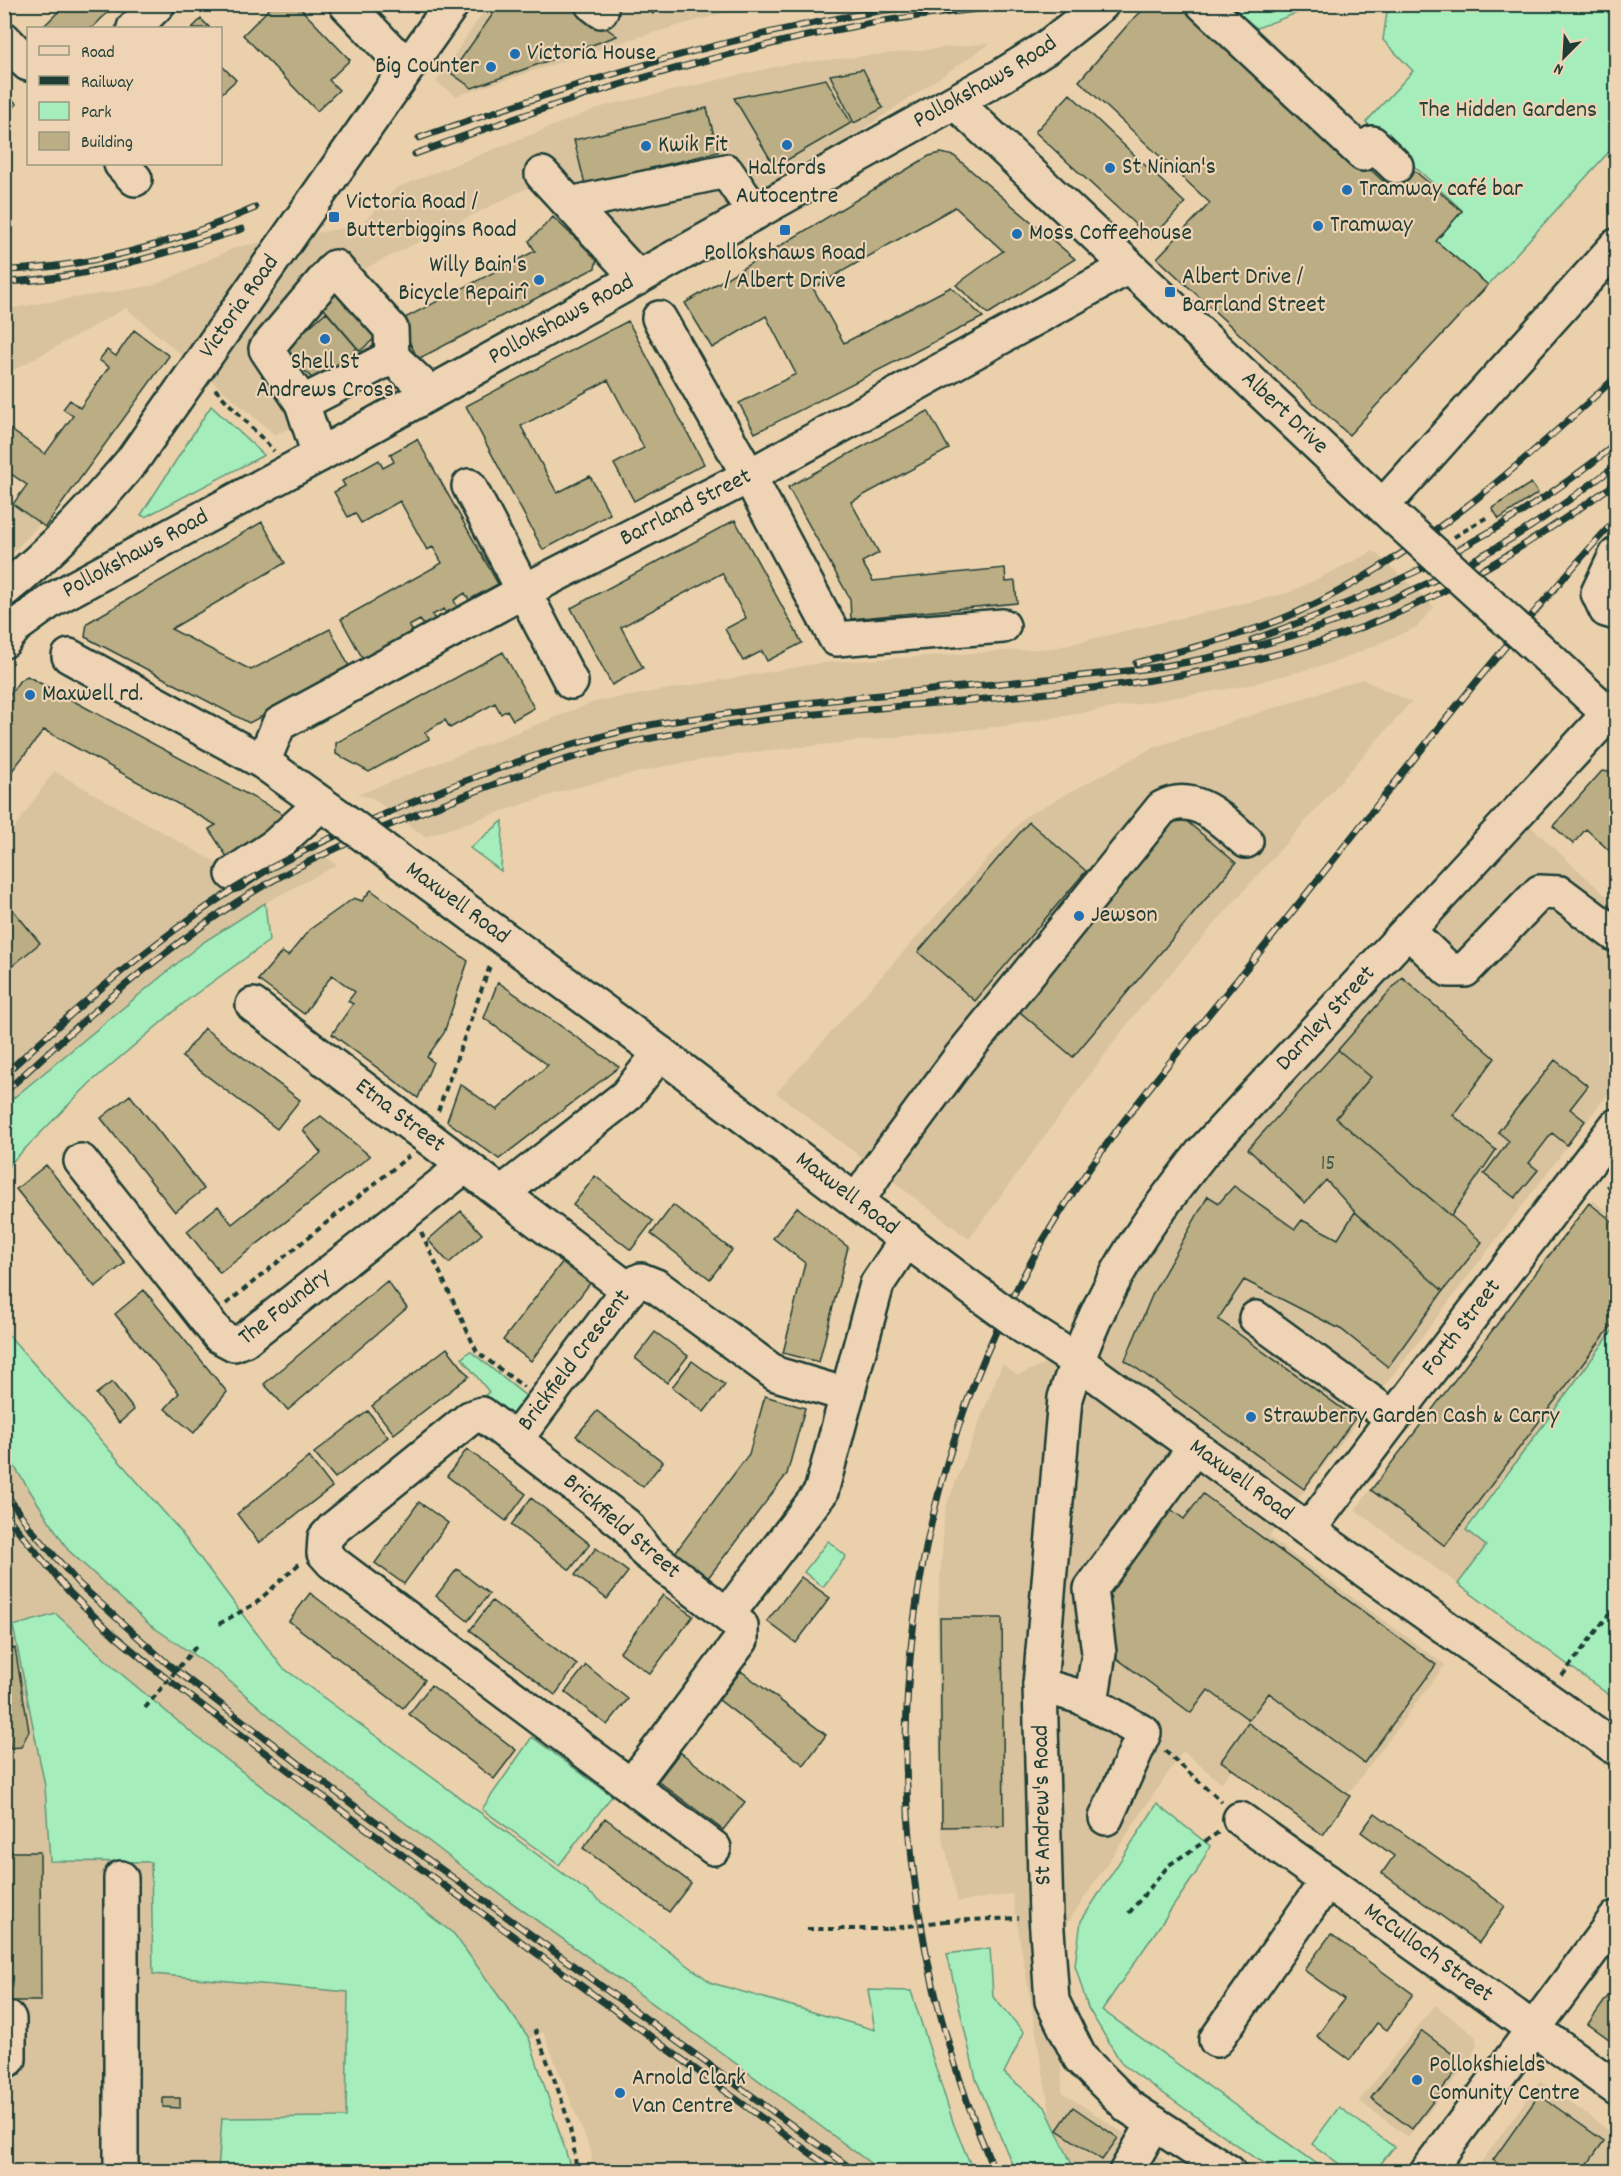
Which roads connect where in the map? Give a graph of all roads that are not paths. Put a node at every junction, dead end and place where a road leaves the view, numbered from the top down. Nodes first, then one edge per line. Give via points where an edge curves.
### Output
1 (158, 4) edge
2 (346, 4) edge
3 (452, 4) edge
4 (1102, 4) edge
5 (1203, 4) edge
6 (135, 27) edge
7 (4, 39) edge
8 (27, 63) edge
9 (409, 63) junction
10 (955, 102) junction
11 (1396, 166) dead end
12 (542, 174) dead end
13 (570, 204) junction
14 (755, 213) junction
15 (1617, 246) edge
16 (1128, 267) junction
17 (638, 278) junction
18 (659, 318) dead end
19 (392, 357) junction
20 (429, 392) junction
21 (302, 403) junction
22 (319, 455) junction
23 (749, 476) junction
24 (469, 486) dead end
25 (1389, 512) junction
26 (1617, 555) edge
27 (4, 590) edge
28 (524, 591) junction
29 (1617, 613) edge
30 (1003, 626) dead end
31 (10, 634) edge
32 (69, 656) dead end
33 (571, 682) dead end
34 (1614, 714) edge
35 (263, 762) junction
36 (331, 810) junction
37 (1246, 841) dead end
38 (233, 874) dead end
39 (1408, 931) junction
40 (1617, 935) edge
41 (253, 1005) dead end
42 (660, 1053) junction
43 (1617, 1126) edge
44 (81, 1161) dead end
45 (465, 1166) junction
46 (502, 1193) junction
47 (857, 1203) junction
48 (907, 1239) junction
49 (629, 1290) junction
50 (1256, 1318) dead end
51 (1077, 1361) junction
52 (847, 1395) junction
53 (1393, 1418) junction
54 (516, 1439) junction
55 (1195, 1447) junction
56 (1308, 1530) junction
57 (728, 1614) junction
58 (1040, 1685) junction
59 (1091, 1702) junction
60 (1617, 1748) edge
61 (631, 1786) junction
62 (1106, 1818) dead end
63 (1240, 1819) road end
64 (714, 1848) dead end
65 (121, 1878) dead end
66 (1327, 1881) junction
67 (1617, 1918) edge
68 (4, 2019) edge
69 (1531, 2029) junction
70 (1216, 2040) dead end
71 (4, 2061) edge
72 (1617, 2088) edge
73 (1154, 2123) junction
74 (121, 2172) edge
75 (1126, 2172) edge
76 (1229, 2172) edge
77 (1428, 2172) edge

1 - 6 street
2 - 9 street via 390,50
3 - 9 street, Victoria Road
4 - 10 street, Pollokshaws Road via 1046,48
5 - 11 street via 1363,154 1372,143
7 - 8 street
9 - 27 street, Victoria Road via 132,461 97,502
10 - 14 street, Pollokshaws Road
10 - 16 street, Albert Drive
12 - 13 street
13 - 14 street via 726,171
13 - 17 street
14 - 17 street, Pollokshaws Road
15 - 25 street
16 - 23 street, Barrland Street
16 - 25 street, Albert Drive
17 - 20 street, Pollokshaws Road
18 - 23 street
19 - 20 street
19 - 21 street
19 - 21 street via 391,329 335,267 266,349
20 - 22 street, Pollokshaws Road
21 - 22 street
22 - 31 street, Pollokshaws Road via 70,589 34,611
23 - 28 street, Barrland Street
23 - 30 street via 836,639
24 - 28 street
25 - 34 street, Albert Drive, bridge
26 - 29 street via 1598,593 1606,610
28 - 33 street
28 - 35 street, Barrland Street via 279,724
32 - 35 street, Maxwell Road
34 - 39 street, Darnley Street
35 - 36 street, Maxwell Road
36 - 38 street
36 - 42 street, Maxwell Road, bridge
37 - 47 street via 1196,804 1172,803 1162,808 959,1059 879,1166
39 - 40 street via 1449,970 1465,970 1540,892 1560,893
39 - 51 street, Darnley Street via 1201,1154 1142,1232 1105,1297
41 - 45 street, Etna Street
42 - 46 street via 626,1096
42 - 47 street, Maxwell Road
43 - 53 street, Forth Street
44 - 45 street, The Foundry via 227,1342 240,1342
45 - 46 street, Etna Street
46 - 49 street, Etna Street
47 - 48 street, Maxwell Road
48 - 51 street, Maxwell Road, bridge via 1024,1327
48 - 52 street via 877,1284
49 - 52 street, Brickfield Crescent via 638,1281 650,1282 776,1374
49 - 54 street, Brickfield Crescent
50 - 53 street
51 - 55 street, Maxwell Road
51 - 58 street, St Andrew's Road via 1062,1420
52 - 57 street via 821,1492
53 - 56 street, Forth Street
54 - 57 street, Brickfield Street via 626,1525 646,1552
54 - 61 street, Brickfield Crescent via 487,1416 470,1418 334,1528 325,1538 323,1548 332,1562
55 - 56 street, Maxwell Road
55 - 59 street via 1090,1589 1099,1653
56 - 60 street, Maxwell Road
57 - 61 street via 741,1626 741,1640
58 - 59 street
58 - 73 street, St Andrew's Road via 1052,2001 1080,2058 1129,2107
59 - 62 street via 1144,1733
61 - 64 street
63 - 66 street, McCulloch Street
65 - 74 street
66 - 69 street, McCulloch Street
66 - 70 street
67 - 69 street
68 - 71 street via 9,2019 9,2059
69 - 72 street, McCulloch Street
69 - 77 street
73 - 75 street
73 - 76 street, St Andrew's Road

